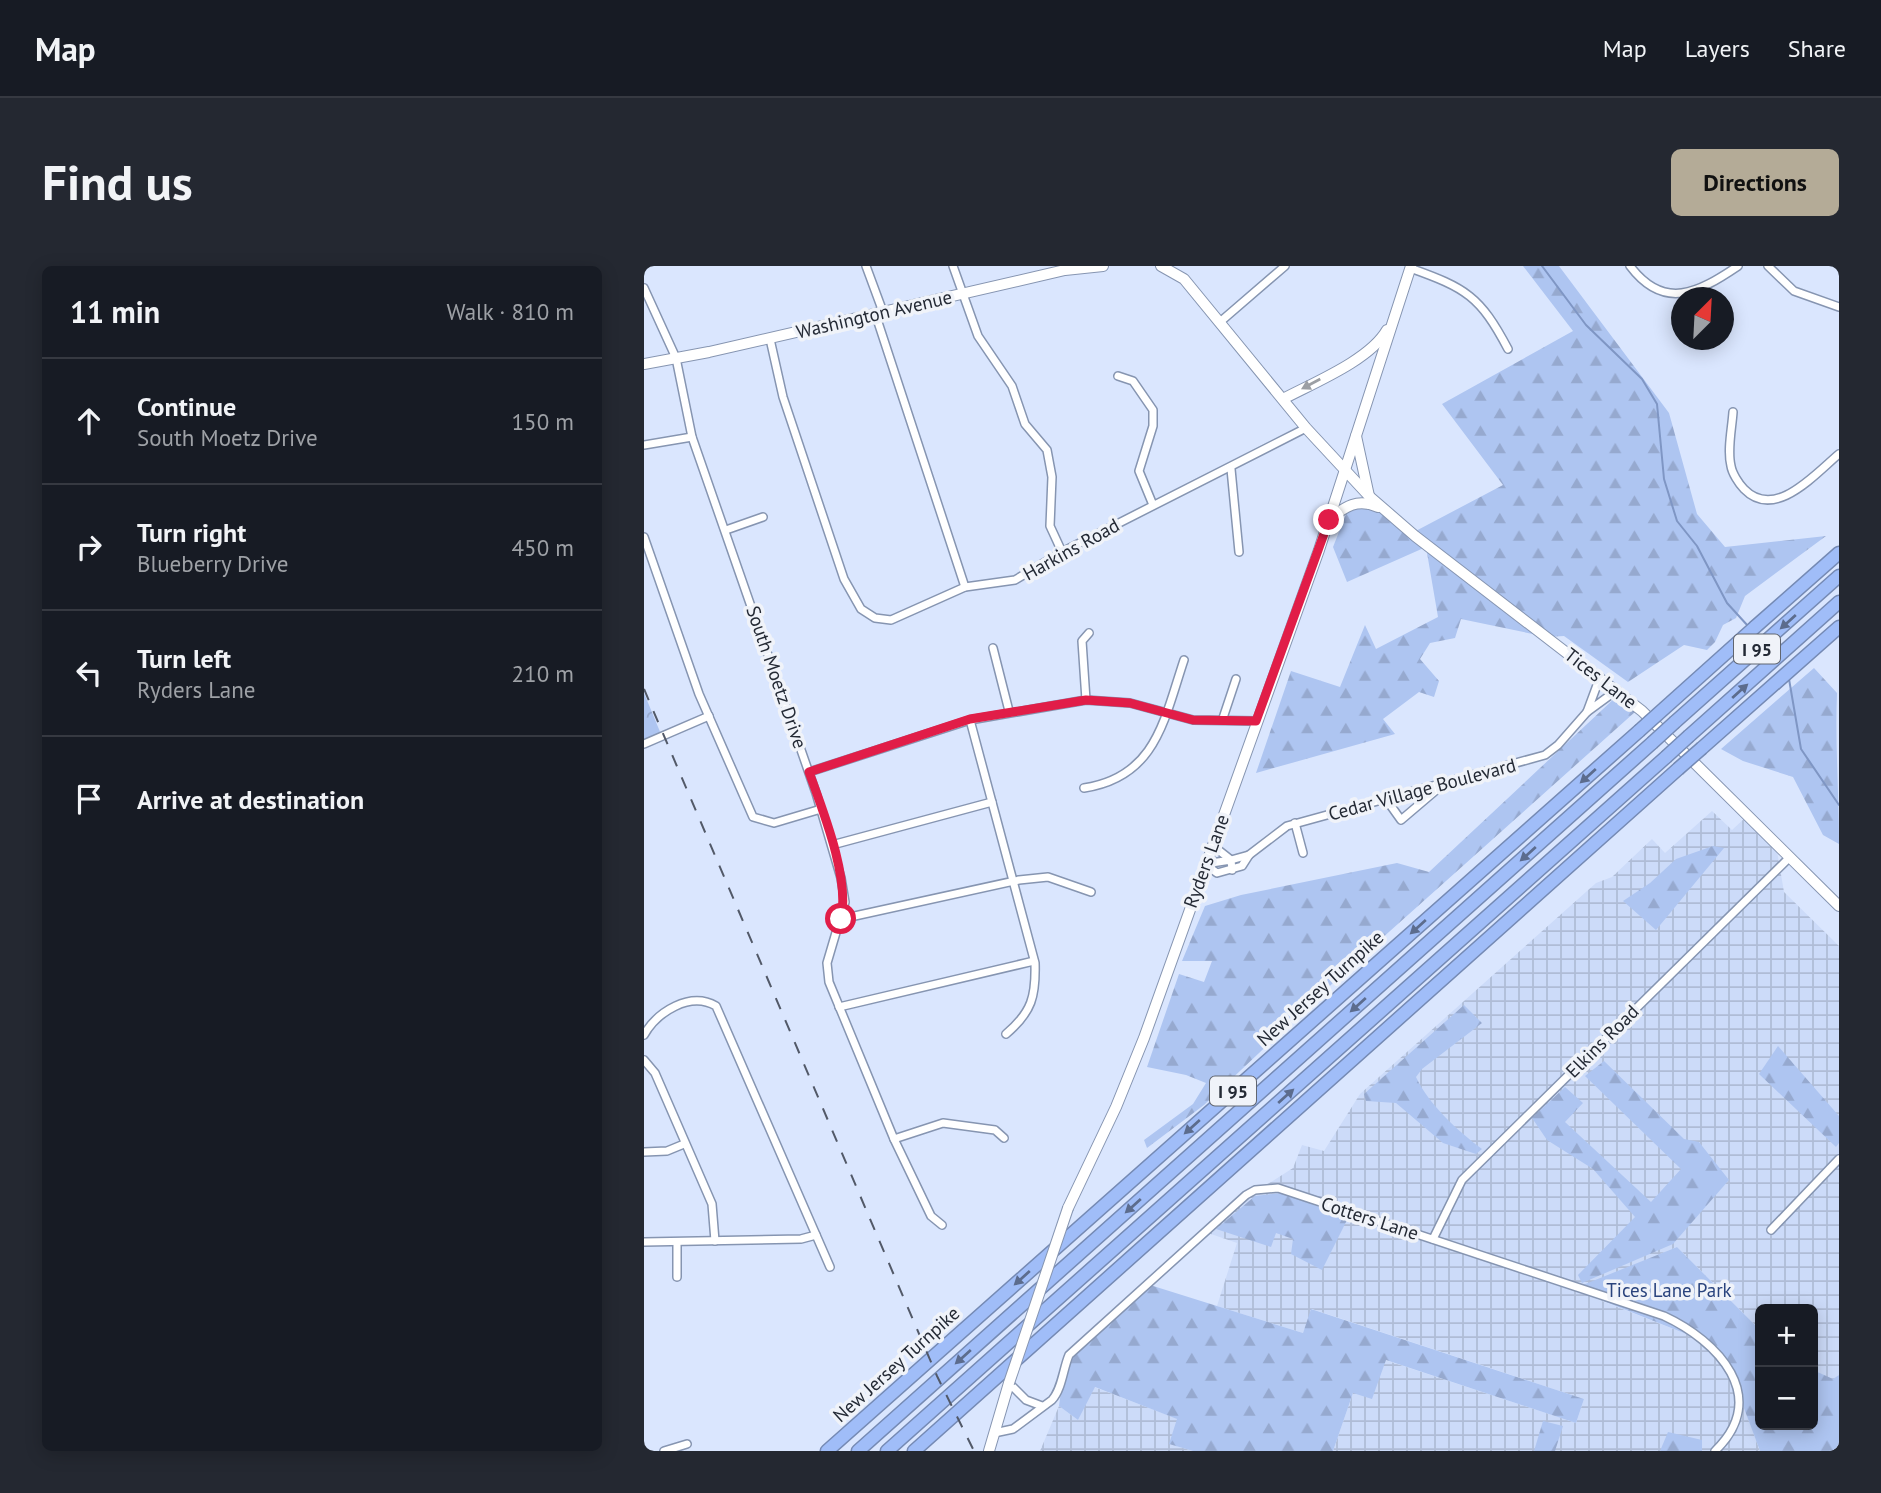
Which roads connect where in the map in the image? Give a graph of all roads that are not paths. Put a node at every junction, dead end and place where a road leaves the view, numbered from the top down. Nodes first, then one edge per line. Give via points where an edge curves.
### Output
1 (866, 266) edge
2 (953, 266) edge
3 (1103, 266) edge
4 (1161, 266) edge
5 (1285, 266) edge
6 (1630, 266) edge
7 (1738, 266) edge
8 (1768, 266) edge
9 (1411, 267) edge
10 (644, 288) edge
11 (960, 293) junction
12 (1839, 307) edge
13 (879, 313) junction
14 (1393, 321) junction
15 (1220, 322) junction
16 (769, 339) junction
17 (1508, 349) dead end
18 (676, 358) junction
19 (644, 364) edge
20 (1118, 376) dead end
21 (1283, 399) junction
22 (1733, 412) dead end
23 (1306, 428) junction
24 (1355, 435) junction
25 (692, 437) junction
26 (644, 445) edge
27 (1839, 454) edge
28 (1231, 469) junction
29 (1345, 471) junction
30 (1370, 496) junction
31 (1153, 505) junction
32 (1384, 510) junction
33 (763, 517) dead end
34 (1329, 520) junction
35 (726, 530) junction
36 (644, 537) edge
37 (1062, 552) junction
38 (1239, 552) dead end
39 (1839, 552) edge
40 (1839, 576) edge
41 (965, 587) junction
42 (1839, 602) edge
43 (1839, 627) edge
44 (1089, 633) dead end
45 (993, 648) dead end
46 (1184, 660) dead end
47 (1600, 677) junction
48 (1236, 679) dead end
49 (1617, 690) junction
50 (1086, 700) junction
51 (1009, 711) junction
52 (1587, 712) junction
53 (1166, 714) junction
54 (709, 716) junction
55 (1223, 718) junction
56 (970, 719) junction
57 (1256, 721) junction
58 (644, 744) edge
59 (809, 772) junction
60 (1443, 783) junction
61 (1084, 788) dead end
62 (1386, 799) junction
63 (992, 802) junction
64 (821, 809) junction
65 (1295, 823) junction
66 (832, 845) junction
67 (1212, 845) junction
68 (1303, 853) dead end
69 (1249, 855) junction
70 (1790, 857) junction
71 (1231, 860) junction
72 (1205, 864) junction
73 (1232, 870) junction
74 (1013, 881) junction
75 (1091, 892) dead end
76 (1839, 906) edge
77 (841, 919) junction
78 (1034, 961) junction
79 (839, 1007) junction
80 (1006, 1034) dead end
81 (644, 1035) edge
82 (644, 1060) edge
83 (1004, 1138) dead end
84 (894, 1139) junction
85 (684, 1144) junction
86 (644, 1152) edge
87 (1839, 1159) edge
88 (942, 1225) dead end
89 (1771, 1230) dead end
90 (816, 1235) junction
91 (1433, 1239) junction
92 (715, 1241) junction
93 (644, 1242) edge
94 (677, 1242) junction
95 (830, 1267) dead end
96 (677, 1277) dead end
97 (1009, 1383) junction
98 (1042, 1406) junction
99 (994, 1433) junction
100 (687, 1444) dead end
101 (664, 1451) edge
102 (827, 1451) edge
103 (858, 1451) edge
104 (887, 1451) edge
105 (914, 1451) edge
106 (989, 1451) edge
107 (1715, 1451) edge

1 - 13 street
2 - 11 street
3 - 11 main road, Washington Avenue
4 - 15 main road via 1184,279
5 - 15 street
6 - 7 street via 1645,285 1682,293 1705,288
8 - 12 street via 1794,290
9 - 14 main road, Ryders Lane
9 - 17 street via 1457,284 1489,312
10 - 18 street, South Moetz Drive
11 - 13 main road, Washington Avenue
11 - 37 street via 978,336 1012,386 1026,424 1047,450 1052,477 1050,526
13 - 16 main road, Washington Avenue
13 - 41 street
14 -> 21 main road via 1384,335 1340,369
14 - 24 main road, Ryders Lane
15 - 21 main road
16 - 18 main road, Washington Avenue
16 - 41 street, Harkins Road via 783,397 844,579 861,609 875,618 891,620
18 - 19 main road, Washington Avenue
18 - 25 street, South Moetz Drive
20 - 31 street via 1141,388 1153,410 1153,426 1139,471
21 - 23 main road
22 - 27 street via 1731,466 1749,495 1780,499
23 - 28 street, Harkins Road
23 - 29 main road
24 - 29 main road, Ryders Lane
24 - 30 main road
25 - 26 street
25 - 35 street, South Moetz Drive
28 - 31 street, Harkins Road
28 - 38 street
29 - 30 main road, Tices Lane
29 - 34 main road, Ryders Lane
30 - 32 main road, Tices Lane
31 - 37 street, Harkins Road
32 - 34 main road via 1356,503
32 - 47 main road, Tices Lane
33 - 35 street
34 - 57 main road, Ryders Lane
35 - 59 street, South Moetz Drive
36 - 54 street
37 - 41 street, Harkins Road via 1014,580
39 -> 102 highway, New Jersey Turnpike / I 95, bridge
40 -> 103 highway, New Jersey Turnpike / I 95, bridge
104 -> 42 highway, I 95, bridge
43 - 105 highway, I 95, bridge
44 - 50 street via 1082,641
45 - 51 street
46 - 53 street
47 - 49 main road, Tices Lane
47 - 52 street, Cedar Village Boulevard
48 - 55 street
49 - 52 street, Cedar Village Boulevard
49 - 70 main road, Tices Lane
50 - 51 street
50 - 53 street via 1118,701
51 - 56 street
52 - 60 street, Cedar Village Boulevard via 1545,755
53 - 55 street via 1193,720
53 - 61 street via 1144,759 1109,784
54 - 58 street
54 - 64 street via 753,817 774,823
55 - 57 street
56 - 59 street
56 - 63 street
57 - 67 main road, Ryders Lane
59 - 64 street, South Moetz Drive
60 - 62 street, Cedar Village Boulevard
60 - 62 street via 1401,820
62 - 65 street, Cedar Village Boulevard
63 - 66 street
63 - 74 street
64 - 66 street, South Moetz Drive
65 - 68 street
65 - 69 street, Cedar Village Boulevard
66 - 77 street, South Moetz Drive via 845,902
67 - 71 street
67 - 72 main road, Ryders Lane
69 - 71 street, Cedar Village Boulevard
69 - 73 street, Cedar Village Boulevard via 1242,866
70 - 76 main road, Tices Lane
70 - 91 street, Elkins Road via 1462,1180
71 - 72 street, Cedar Village Boulevard
71 - 73 street
72 - 73 street via 1217,873
72 - 97 main road, Ryders Lane, bridge via 1128,1080 1068,1208
74 - 75 street via 1048,877
74 - 77 street
74 - 78 street
77 - 79 street, South Moetz Drive via 827,964
78 - 79 street
78 - 80 street via 1036,992 1022,1020
79 - 84 street, South Moetz Drive
81 - 90 street via 654,1018 676,1006 703,1001 716,1006
82 - 85 street via 655,1073
83 - 84 street via 995,1130 943,1122
84 - 88 street, South Moetz Drive via 931,1216
85 - 86 street via 667,1151
85 - 92 street via 712,1204
87 - 89 street
90 - 92 street
90 - 95 street
91 - 98 street, Cotters Lane via 1278,1188 1255,1190 1069,1355 1057,1394
91 - 107 street, Cotters Lane via 1664,1316 1709,1343 1728,1368 1740,1410 1736,1425
92 - 94 street
93 - 94 street
94 - 96 street
97 - 98 street via 1026,1400
97 - 99 main road, Ryders Lane
98 - 99 street, Cotters Lane via 1013,1429
99 - 106 main road, Ryders Lane
100 - 101 street

